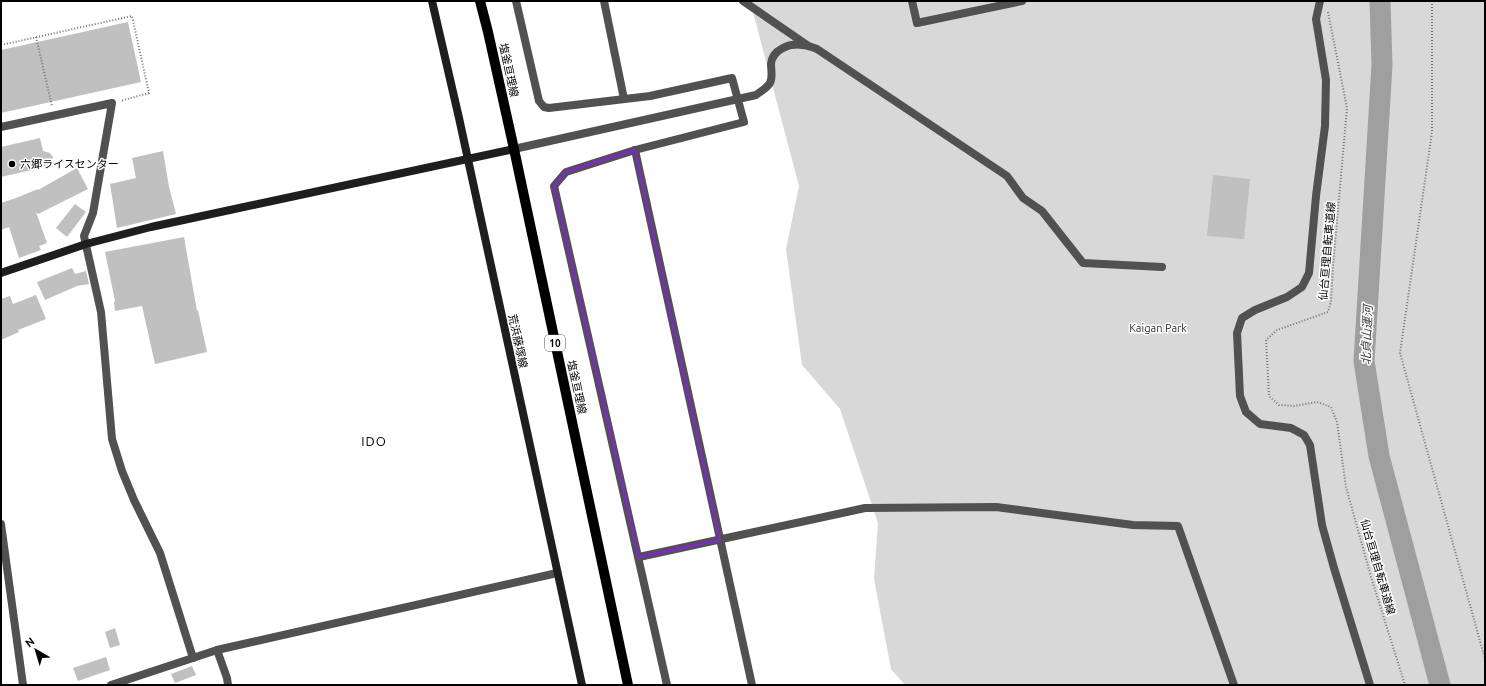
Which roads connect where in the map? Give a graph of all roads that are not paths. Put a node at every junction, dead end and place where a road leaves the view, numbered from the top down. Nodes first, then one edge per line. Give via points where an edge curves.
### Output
1 (432, 1) edge
2 (480, 1) edge
3 (516, 1) edge
4 (604, 1) edge
5 (743, 1) edge
6 (912, 1) edge
7 (1022, 1) edge
8 (1320, 1) edge
9 (809, 46) junction
10 (624, 99) junction
11 (738, 99) junction
12 (1, 127) edge
13 (514, 149) junction
14 (635, 150) junction
15 (86, 244) junction
16 (1162, 267) dead end
17 (1, 272) edge
18 (1, 524) edge
19 (720, 540) junction
20 (639, 557) junction
21 (557, 573) junction
22 (218, 650) junction
23 (193, 658) junction
24 (23, 685) edge
25 (111, 685) edge
26 (228, 685) edge
27 (582, 685) edge
28 (628, 685) edge
29 (667, 685) edge
30 (752, 685) edge
31 (1234, 685) edge
32 (1370, 685) edge

1 - 21 street, 荒浜藤塚線
2 - 13 main road, 塩釜亘理線 / 10
3 - 10 street via 541,104 544,107
4 - 10 street
5 - 9 street
6 - 7 street via 917,23
8 - 32 street via 1316,19 1326,80 1325,126 1309,273 1302,287 1242,318 1237,333 1240,396 1246,412 1260,424 1291,428 1304,435 1310,445 1322,525
9 - 11 street via 792,44 774,54 770,82 765,89 756,95
9 - 16 street via 1007,176 1022,198 1042,211 1083,263
10 - 11 street via 650,96 732,78
11 - 13 street
11 - 14 street via 744,122
12 - 15 street via 112,103 93,213 84,236
13 - 15 street via 151,227
13 - 28 main road, 塩釜亘理線 / 10
14 - 19 street
14 - 20 street via 566,172 554,186
15 - 17 street
15 - 23 street via 102,312 112,439 134,500 160,553
18 - 24 street
19 - 20 street
19 - 30 street
19 - 31 street via 865,508 996,507 1133,525 1178,526
20 - 29 street
21 - 22 street
21 - 27 street, 荒浜藤塚線
22 - 23 street
22 - 26 street
23 - 25 street

